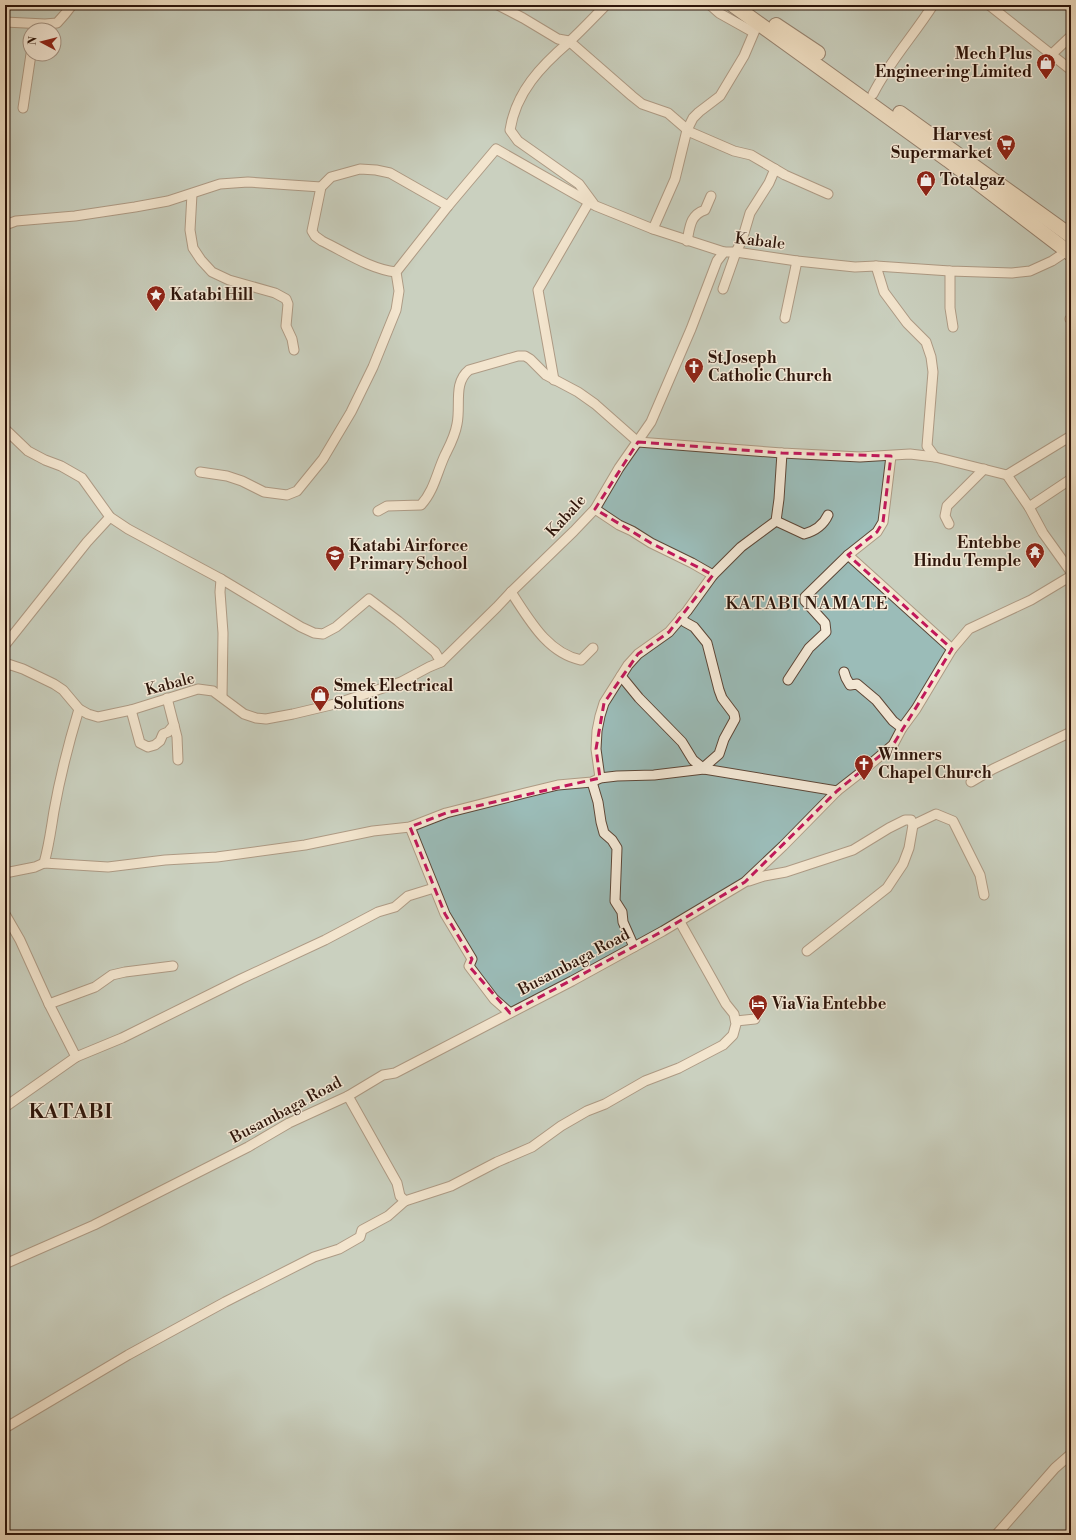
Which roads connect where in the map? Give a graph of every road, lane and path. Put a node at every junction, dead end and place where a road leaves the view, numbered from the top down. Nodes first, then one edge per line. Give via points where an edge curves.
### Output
1 (72, 5) edge
2 (498, 5) edge
3 (606, 5) edge
4 (710, 5) edge
5 (733, 5) edge
6 (748, 5) edge
7 (933, 5) edge
8 (989, 5) edge
9 (5, 22) edge
10 (58, 22) edge
11 (22, 25) edge
12 (756, 27) junction
13 (1071, 36) edge
14 (569, 41) junction
15 (1052, 54) junction
16 (30, 62) edge
17 (1071, 70) edge
18 (874, 94) junction
19 (23, 108) dead end
20 (687, 130) junction
21 (775, 170) junction
22 (321, 187) junction
23 (192, 194) junction
24 (828, 194) dead end
25 (711, 196) dead end
26 (592, 204) junction
27 (448, 206) junction
28 (5, 225) edge
29 (652, 229) junction
30 (1071, 236) edge
31 (688, 241) junction
32 (1070, 251) edge
33 (724, 252) junction
34 (736, 252) junction
35 (797, 261) junction
36 (876, 266) junction
37 (950, 271) junction
38 (396, 272) junction
39 (723, 290) dead end
40 (785, 318) dead end
41 (953, 327) dead end
42 (294, 350) dead end
43 (554, 380) junction
44 (5, 429) edge
45 (928, 430) junction
46 (1071, 436) edge
47 (638, 442) junction
48 (782, 453) junction
49 (910, 454) junction
50 (891, 456) junction
51 (935, 457) junction
52 (984, 469) junction
53 (200, 472) dead end
54 (1007, 475) junction
55 (1071, 479) edge
56 (1029, 507) junction
57 (595, 509) junction
58 (378, 512) dead end
59 (828, 515) dead end
60 (110, 517) junction
61 (776, 521) junction
62 (949, 524) dead end
63 (848, 555) junction
64 (1071, 572) edge
65 (713, 575) junction
66 (1071, 576) edge
67 (221, 580) junction
68 (511, 592) junction
69 (681, 617) junction
70 (5, 645) edge
71 (593, 648) dead end
72 (952, 649) junction
73 (441, 662) junction
74 (5, 663) edge
75 (844, 672) dead end
76 (621, 676) junction
77 (788, 680) dead end
78 (222, 697) junction
79 (167, 698) junction
80 (79, 709) junction
81 (131, 710) junction
82 (174, 725) junction
83 (902, 728) junction
84 (1071, 732) edge
85 (178, 760) dead end
86 (704, 769) junction
87 (596, 780) junction
88 (971, 782) dead end
89 (837, 791) junction
90 (913, 825) junction
91 (410, 827) junction
92 (44, 863) junction
93 (5, 873) edge
94 (745, 882) junction
95 (434, 888) junction
96 (984, 895) dead end
97 (5, 914) edge
98 (680, 922) junction
99 (634, 947) junction
100 (807, 952) dead end
101 (173, 966) dead end
102 (49, 1004) junction
103 (510, 1013) junction
104 (755, 1019) dead end
105 (736, 1021) junction
106 (76, 1057) junction
107 (348, 1096) junction
108 (5, 1106) edge
109 (405, 1201) junction
110 (5, 1264) edge
111 (5, 1428) edge
112 (1071, 1454) edge
113 (996, 1535) edge

1 - 10 street
2 - 14 street via 558,39
3 - 14 street
4 - 12 street via 719,13
5 - 12 highway
6 - 18 highway
7 - 18 street via 882,77
8 - 15 street
9 - 11 street
12 - 20 street via 744,56 720,96 693,118
12 - 32 highway via 948,160
13 - 15 street
14 - 20 street via 642,104 668,112
14 - 26 street via 527,85 518,103 510,130 518,141 579,184
15 - 17 street
16 - 19 street
18 - 30 highway
20 - 21 street via 734,151 750,155
20 - 29 street via 675,179
21 - 24 street
21 - 34 street via 750,213
22 - 23 street via 248,182 220,184
22 - 27 street via 332,177 360,169 376,170 390,173
22 - 38 street via 312,231 315,236 372,266
23 - 28 street via 134,207 16,221
23 - 42 street via 190,230 193,248 212,272 286,299 286,326
25 - 31 street via 705,210 694,216
26 - 27 street via 496,148
26 - 29 street
26 - 43 street via 538,290
27 - 38 street
29 - 31 street
31 - 33 street
32 - 37 street, Kabale via 1030,271
33 - 34 street, Kabale
33 - 47 street, Kabale via 717,261 660,403
34 - 35 street, Kabale
34 - 39 street
35 - 36 street, Kabale via 855,267
35 - 40 street
36 - 37 street, Kabale
36 - 45 street via 884,292 907,323 926,342 931,357 932,402
37 - 41 street
38 - 53 street via 396,310 373,367 351,412 323,459 297,491 287,495 264,492 227,476
43 - 47 street via 595,404
43 - 58 street via 525,356 469,370 460,381 457,425 452,442 427,498 421,505 387,506
44 - 60 street via 28,451 82,478
45 - 49 street via 922,445
45 - 51 street via 927,446
46 - 54 street
47 - 48 street
47 - 57 street, Kabale
48 - 50 street
48 - 61 street
49 - 50 street
49 - 51 street
50 - 63 street via 883,522 877,532
51 - 52 street
52 - 54 street
52 - 62 street via 947,506 946,516
54 - 56 street
55 - 56 street
56 - 64 street via 1043,533
57 - 65 street via 651,543
57 - 68 street, Kabale
59 - 61 street via 814,532 804,534
60 - 67 street
60 - 70 street
61 - 65 street via 741,547
63 - 72 street
63 - 77 street via 805,597 805,601 825,623 826,632 808,648
65 - 69 street
66 - 72 street, Busambaga Road via 1031,600 969,629
67 - 73 street via 314,633 323,634 336,627 369,599 435,652
67 - 78 street via 224,640
68 - 71 street via 542,637 555,648 581,660
68 - 73 street, Kabale
69 - 76 street via 669,632 638,654
69 - 86 street via 694,627 707,643 719,690 735,719 719,754
72 - 83 street, Busambaga Road
73 - 78 street, Kabale via 401,682 335,704 266,719 244,714
74 - 80 street, Kabale via 54,684 63,690
75 - 83 street via 850,685 857,684 862,688
76 - 86 street via 682,742 693,760
76 - 87 street via 604,703 596,732
78 - 79 street, Kabale via 213,691 198,689
79 - 81 street, Kabale
79 - 82 street
80 - 81 street, Kabale via 98,717
80 - 92 street via 61,776 50,843
81 - 82 street via 140,743 148,747 155,745
82 - 85 street
83 - 89 street, Busambaga Road via 893,745
84 - 88 street
86 - 87 street
86 - 89 street
87 - 91 street via 525,793 446,813
87 - 99 street via 600,822 604,833 617,848 615,901 622,912 623,922
89 - 94 street, Busambaga Road
90 - 94 street via 911,820 905,820 853,850 786,872
90 - 96 street via 936,814 953,821 980,875
90 - 100 street via 903,864 887,888
91 - 92 street via 217,857 108,867
91 - 95 street
92 - 93 street
94 - 98 street, Busambaga Road
95 - 103 street via 445,914 472,959 469,966 494,999
95 - 106 street via 408,896 395,907 378,912 122,1038
97 - 102 street via 20,940
98 - 99 street, Busambaga Road
98 - 105 street
99 - 103 street, Busambaga Road
101 - 102 street via 112,975 95,987
102 - 106 street
103 - 107 street, Busambaga Road via 395,1073 383,1075
104 - 105 street
105 - 109 street via 732,1035 723,1045 706,1055 645,1081 605,1104 587,1111 532,1147 451,1186
106 - 108 street
107 - 109 street via 397,1183 400,1196
107 - 110 street, Busambaga Road via 289,1123 248,1147 94,1225
109 - 111 street via 388,1216 362,1230 360,1237 339,1249 314,1257 225,1302 128,1355
112 - 113 street via 1055,1468

